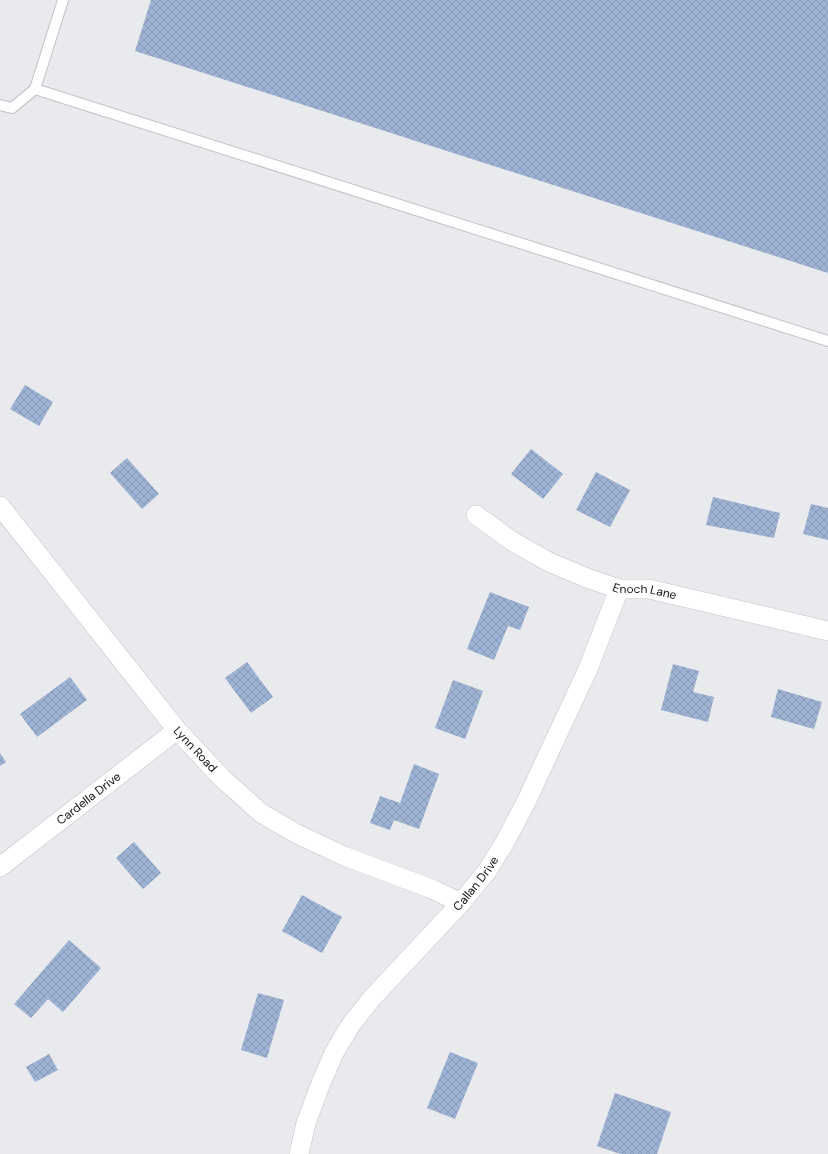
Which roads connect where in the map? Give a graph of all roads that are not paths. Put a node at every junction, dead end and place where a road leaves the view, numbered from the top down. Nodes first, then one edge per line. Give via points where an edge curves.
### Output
1 (63, 0) edge
2 (35, 89) junction
3 (0, 105) edge
4 (828, 341) edge
5 (0, 506) edge
6 (476, 515) dead end
7 (619, 589) junction
8 (828, 631) edge
9 (177, 730) junction
10 (0, 867) edge
11 (461, 903) junction
12 (299, 1154) edge

1 - 2 lane
2 - 3 lane via 12,108
2 - 4 lane
5 - 9 street, Lynn Road
6 - 7 street, Enoch Lane via 512,541 550,562
7 - 8 street, Enoch Lane via 649,588
7 - 11 street, Callan Drive via 588,669 526,802 487,871
9 - 10 street, Cardella Drive
9 - 11 street, Lynn Road via 222,778 261,813 296,834 344,856
11 - 12 street, Callan Drive via 372,998 350,1026 334,1053 321,1083 306,1123

